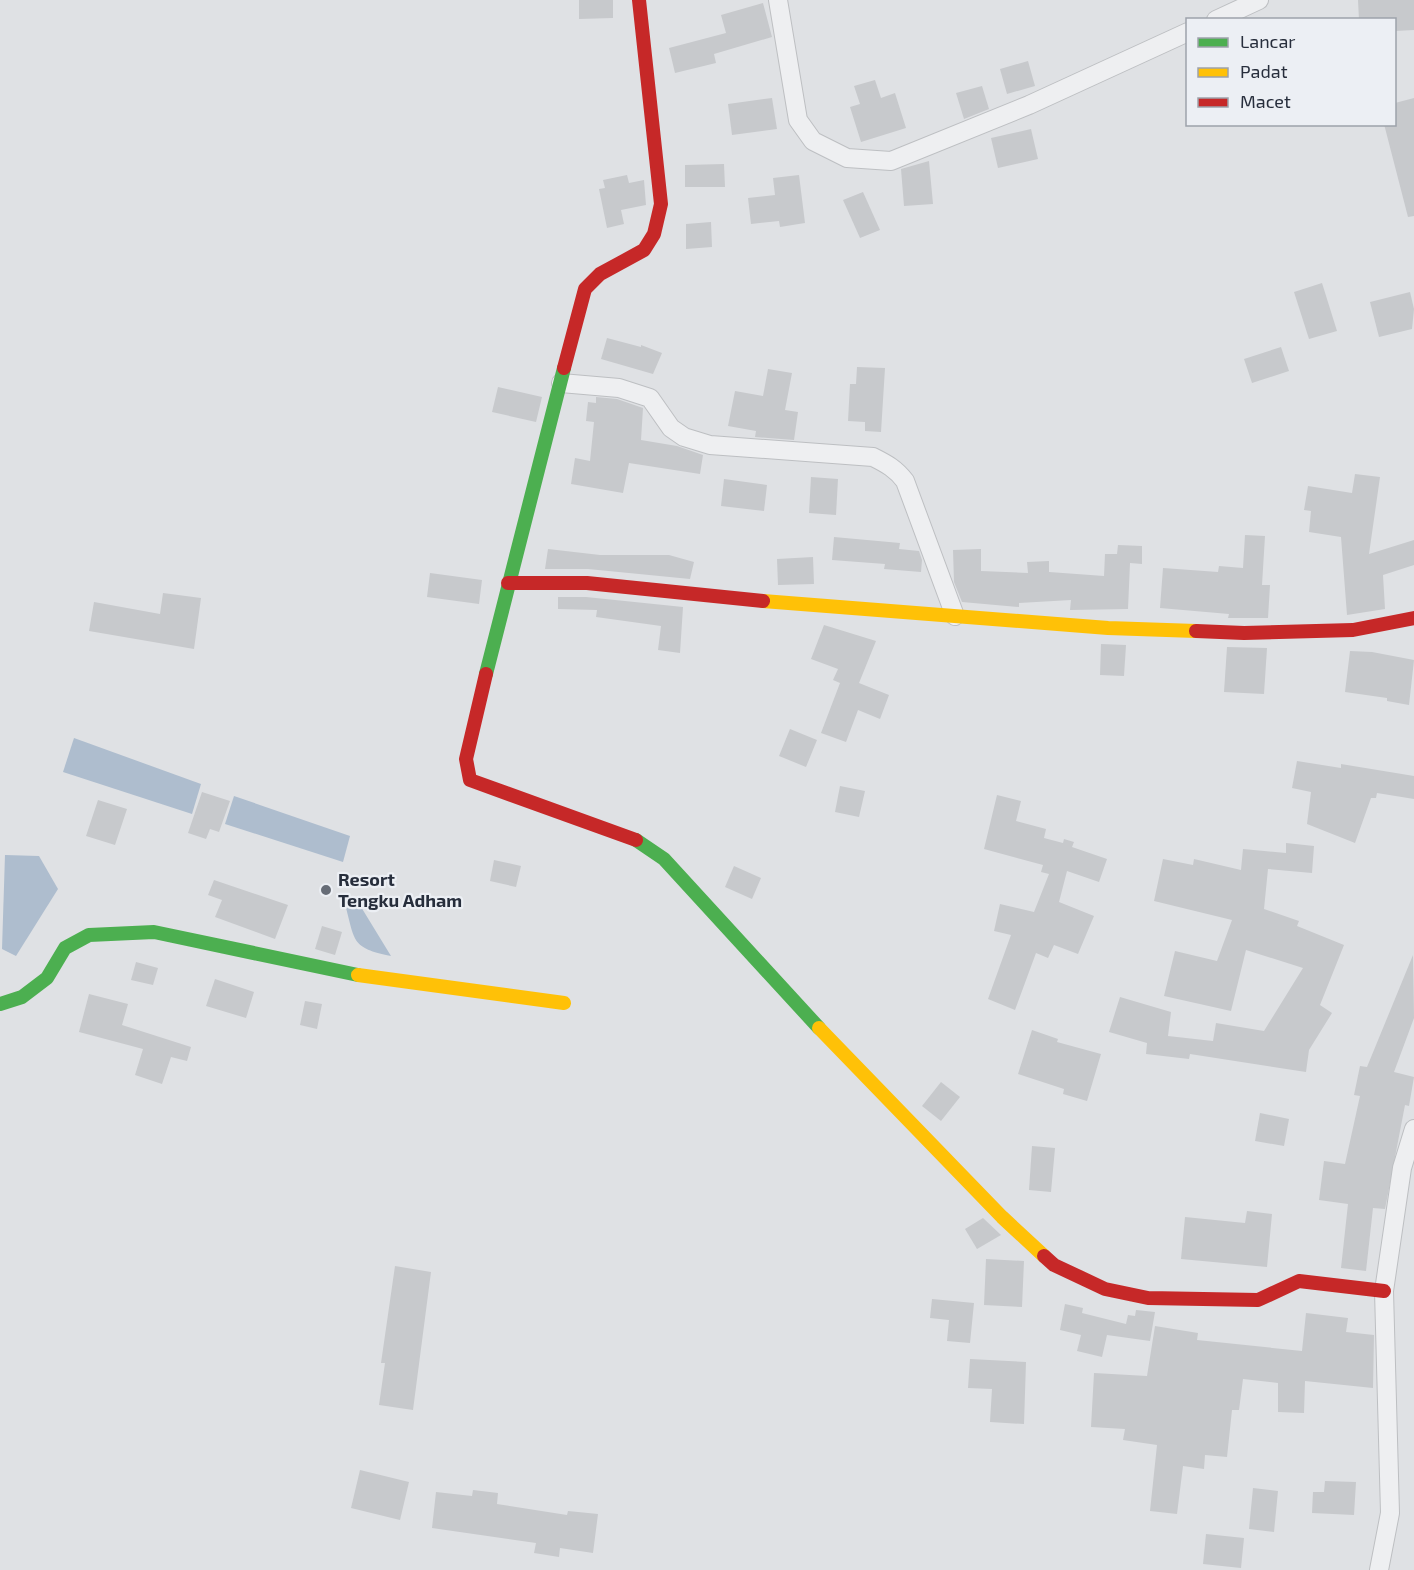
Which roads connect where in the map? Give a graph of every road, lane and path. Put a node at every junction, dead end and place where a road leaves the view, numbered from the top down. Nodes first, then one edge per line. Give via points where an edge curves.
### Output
1 (639, 0) edge
2 (778, 0) edge
3 (1258, 0) edge
4 (1220, 18) edge
5 (1186, 33) edge
6 (561, 383) junction
7 (508, 583) junction
8 (955, 616) junction
9 (1414, 618) edge
10 (564, 1003) dead end
11 (0, 1004) edge
12 (1414, 1129) edge
13 (1408, 1168) edge
14 (1384, 1291) junction
15 (1379, 1570) edge

1 - 6 street via 661,204 654,234 644,250 600,274 585,289
2 - 5 street via 798,120 813,141 847,158 891,161 1008,114
3 - 4 street
6 - 7 street
6 - 8 street via 619,388 650,398 671,428 684,437 710,445 873,457 885,463 905,481
7 - 8 street via 587,583
7 - 14 street via 466,759 470,780 632,837 664,859 809,1018 1002,1217 1054,1265 1105,1289 1148,1298 1258,1300 1299,1281
8 - 9 street via 1244,633 1353,630
10 - 11 street via 364,976 153,932 89,934 65,948 47,978 22,997
12 - 13 street
13 - 14 street
14 - 15 street via 1390,1513

